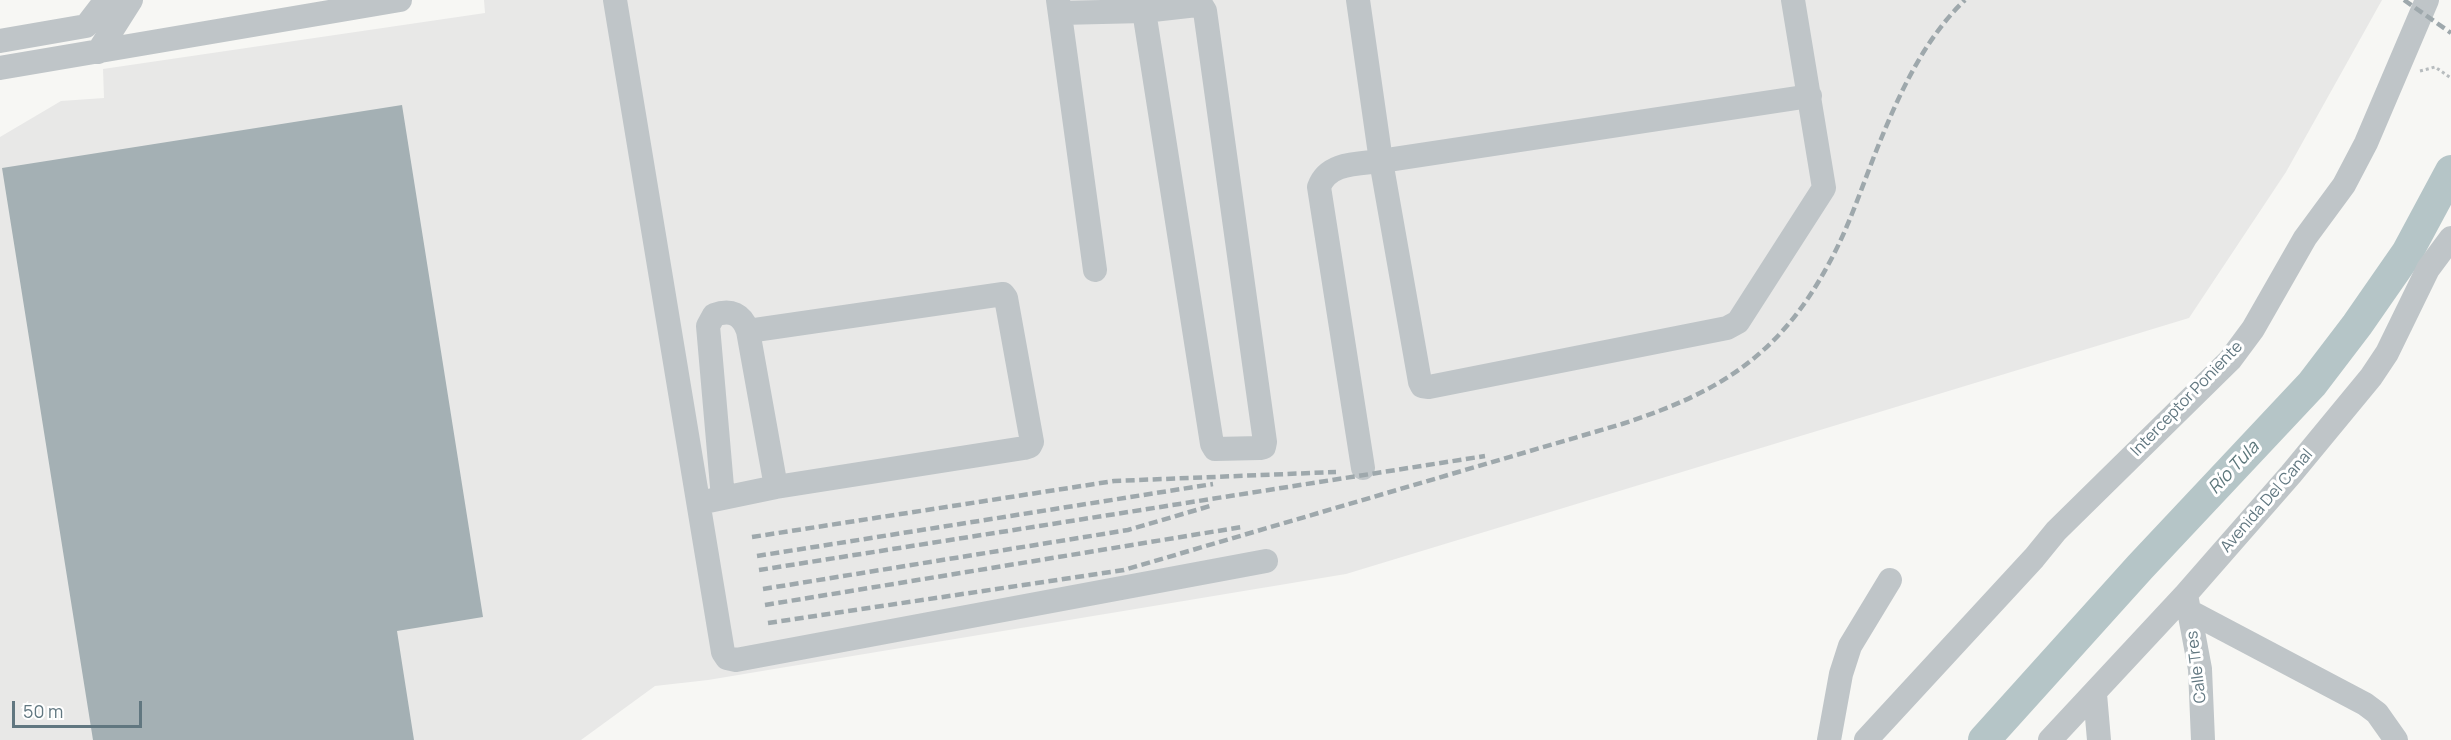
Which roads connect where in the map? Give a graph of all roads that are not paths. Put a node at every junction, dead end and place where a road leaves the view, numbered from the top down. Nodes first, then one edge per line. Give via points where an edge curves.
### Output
1 (106, 0) edge
2 (131, 0) edge
3 (400, 0) edge
4 (615, 0) edge
5 (1358, 0) edge
6 (1793, 0) edge
7 (2420, 3) edge
8 (341, 5) edge
9 (1059, 6) edge
10 (1144, 11) junction
11 (0, 41) edge
12 (98, 52) junction
13 (0, 68) edge
14 (1810, 96) junction
15 (1381, 160) junction
16 (2451, 238) edge
17 (1095, 270) dead end
18 (748, 331) junction
19 (1363, 468) dead end
20 (776, 487) junction
21 (723, 498) junction
22 (699, 503) junction
23 (1266, 561) dead end
24 (1890, 580) dead end
25 (2188, 602) junction
26 (2095, 694) junction
27 (1829, 740) edge
28 (1866, 740) edge
29 (2050, 740) edge
30 (2099, 740) edge
31 (2203, 740) edge
32 (2396, 740) edge

1 - 11 street via 86,26
2 - 12 street
3 - 8 street
4 - 22 street
5 - 15 street
6 - 14 street
7 - 28 street, Interceptor Poniente via 2366,143 2344,185 2304,238 2253,329 2230,360 2056,531
8 - 12 street
9 - 10 street
9 - 17 street
10 - 10 street via 1212,444 1215,450 1222,451 1264,447 1205,11 1197,5
12 - 13 street
14 - 15 street
14 - 15 street via 1824,188 1735,325 1428,387 1420,381
15 - 19 street via 1332,169 1323,176 1319,187
16 - 25 street, Avenida Del Canal via 2428,269 2371,377
18 - 20 street
18 - 20 street via 1003,294 1020,369 1030,446
18 - 21 street via 734,313 714,315 708,326
20 - 21 street
21 - 22 street
22 - 23 street via 723,652 727,658 736,660
24 - 27 street via 1850,646
25 - 26 street, Avenida Del Canal
25 - 31 street, Calle Tres via 2200,669
25 - 32 street via 2365,704 2377,713
26 - 29 street, Avenida Del Canal
26 - 30 street

